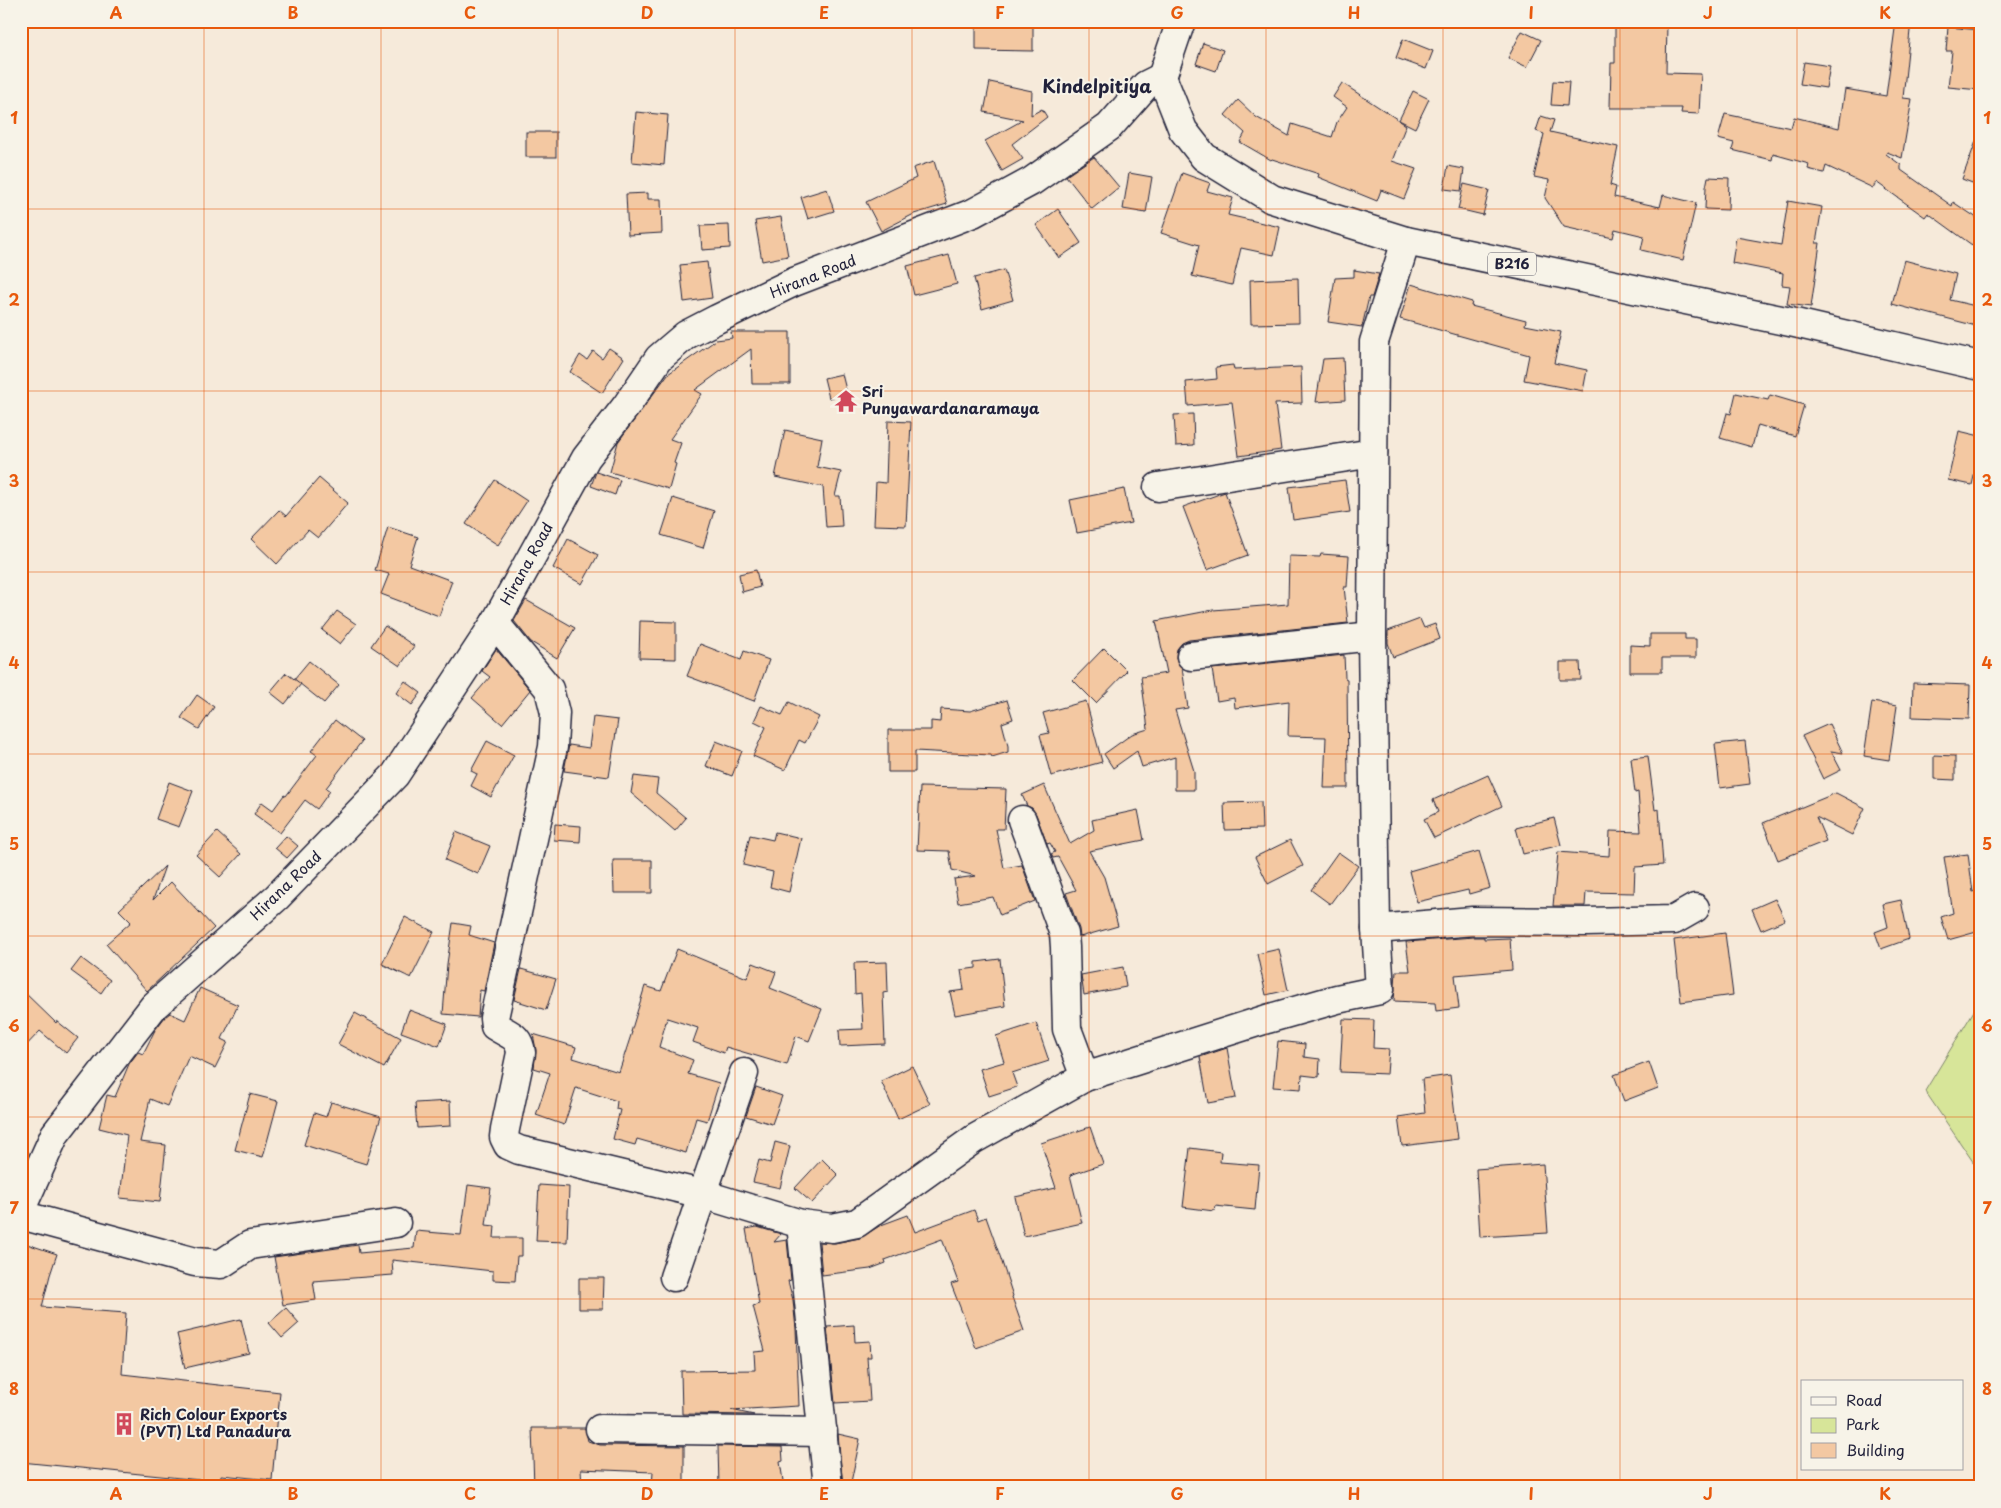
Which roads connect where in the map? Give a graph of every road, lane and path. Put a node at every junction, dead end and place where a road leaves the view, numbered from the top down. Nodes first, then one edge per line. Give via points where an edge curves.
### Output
1 (1181, 21) edge
2 (1162, 77) junction
3 (1406, 241) junction
4 (1980, 366) edge
5 (1373, 453) junction
6 (1158, 487) dead end
7 (494, 623) junction
8 (1372, 636) junction
9 (1191, 656) dead end
10 (1022, 820) dead end
11 (1695, 908) dead end
12 (1376, 929) junction
13 (744, 1072) dead end
14 (1085, 1077) junction
15 (702, 1194) junction
16 (21, 1209) edge
17 (21, 1215) edge
18 (396, 1223) dead end
19 (802, 1224) junction
20 (674, 1277) dead end
21 (600, 1430) dead end
22 (823, 1432) junction
23 (828, 1487) edge

1 - 2 street
2 - 3 street, B216 via 1182,130 1204,157 1272,199
2 - 7 street, Hirana Road via 1146,85 1109,127 1032,181 973,214 794,282 686,335 659,358 586,458
3 - 4 street, B216 via 1795,323
3 - 5 street via 1374,342
5 - 6 street
5 - 8 street
7 - 15 street via 550,689 556,712 553,747 494,1018 495,1026 520,1043 521,1053 504,1137 508,1145 519,1150
7 - 16 street, Hirana Road via 395,775 277,897 154,1006 55,1134
8 - 9 street
8 - 12 street
10 - 14 street via 1064,934 1067,1029
11 - 12 street via 1674,920 1473,921
12 - 14 street via 1380,990 1268,1018
13 - 15 street
14 - 19 street via 974,1139 857,1223 832,1228
15 - 19 street
15 - 20 street
17 - 18 street via 195,1262 221,1264 250,1245
19 - 22 street
21 - 22 street
22 - 23 street

